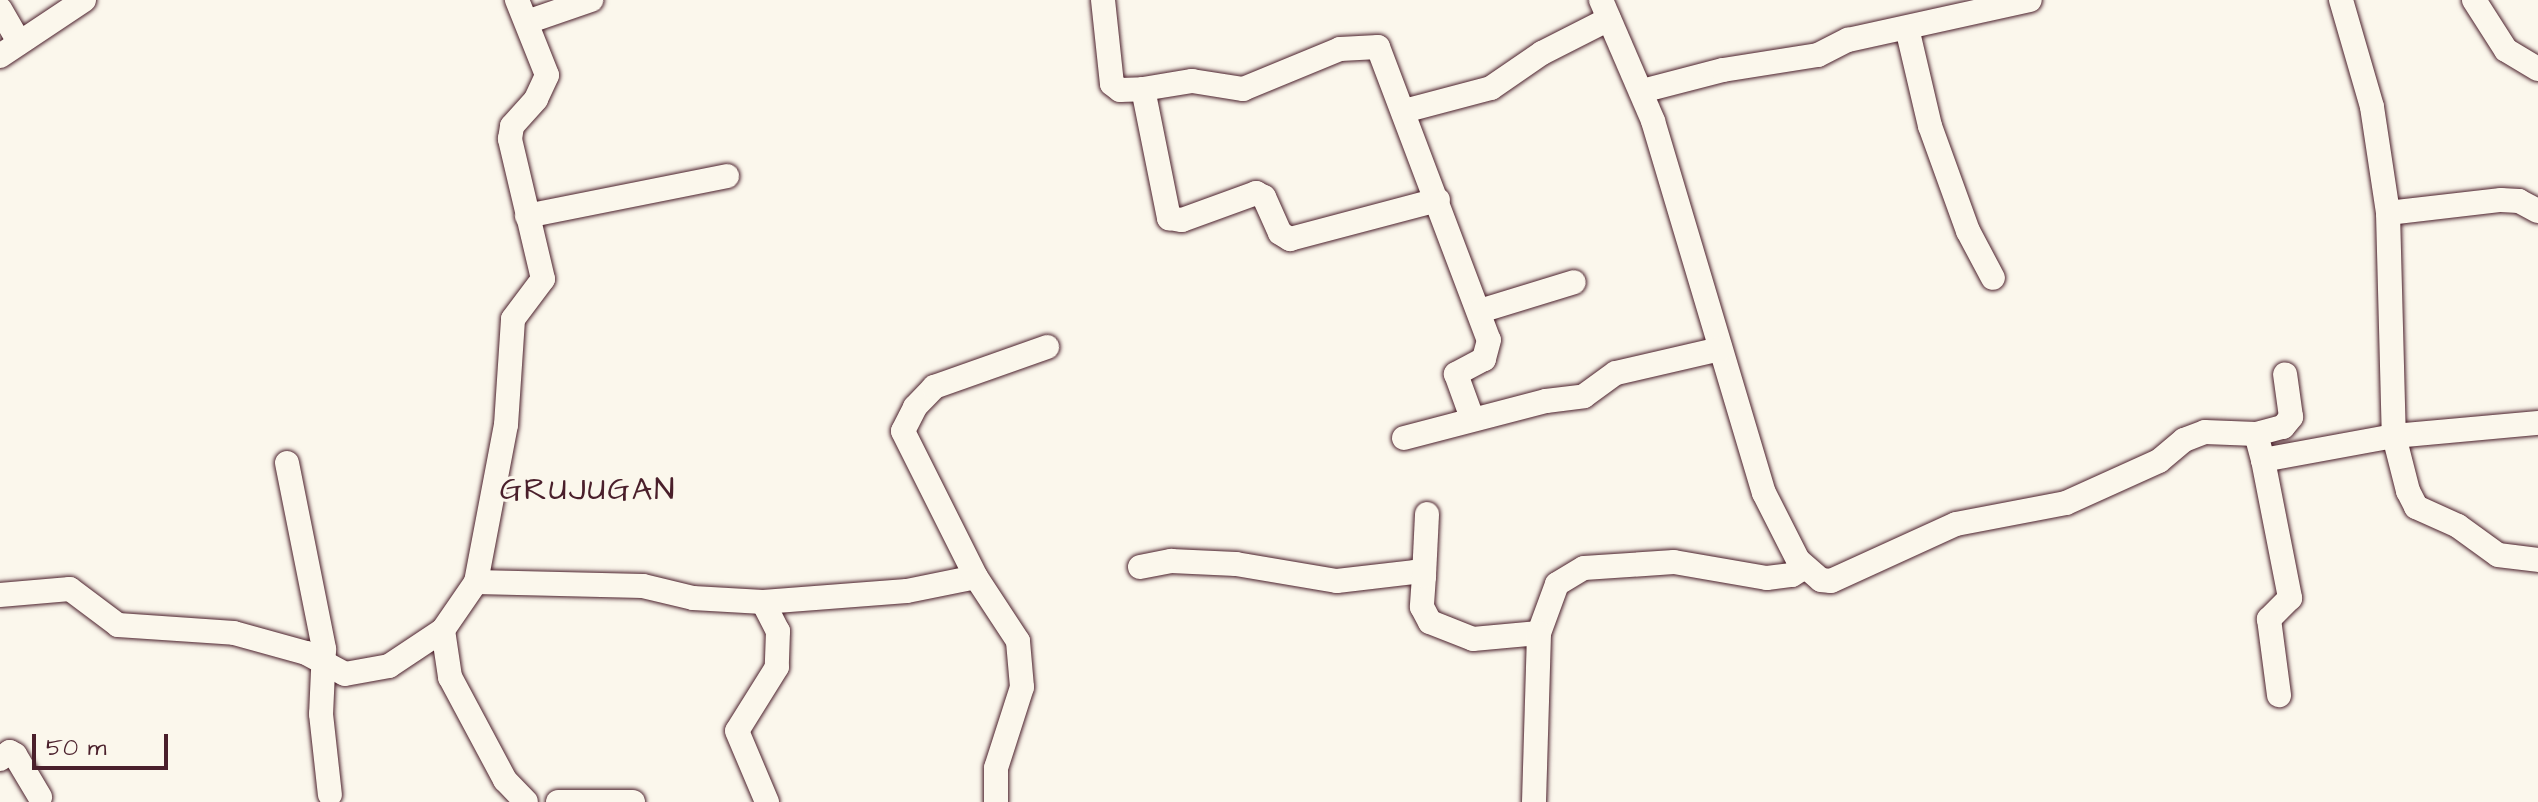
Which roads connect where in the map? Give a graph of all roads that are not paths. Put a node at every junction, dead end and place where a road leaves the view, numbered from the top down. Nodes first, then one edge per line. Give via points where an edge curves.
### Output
1 (84, 0) edge
2 (591, 0) edge
3 (1103, 0) edge
4 (2030, 0) edge
5 (2341, 0) edge
6 (2474, 0) edge
7 (1999, 4) edge
8 (0, 9) edge
9 (1605, 10) edge
10 (522, 11) edge
11 (1907, 28) junction
12 (9, 49) edge
13 (2538, 69) edge
14 (1143, 89) junction
15 (1642, 91) junction
16 (1404, 111) junction
17 (727, 176) dead end
18 (1438, 200) junction
19 (2538, 211) edge
20 (2388, 213) junction
21 (527, 216) junction
22 (1993, 278) dead end
23 (1574, 282) dead end
24 (1480, 311) junction
25 (1047, 347) dead end
26 (1720, 349) junction
27 (2285, 374) dead end
28 (1472, 418) junction
29 (2538, 423) edge
30 (2256, 434) junction
31 (2394, 436) junction
32 (1404, 438) dead end
33 (2263, 460) junction
34 (287, 463) dead end
35 (1427, 514) dead end
36 (2538, 560) edge
37 (1140, 567) dead end
38 (1803, 568) junction
39 (1424, 576) junction
40 (976, 577) junction
41 (476, 582) junction
42 (0, 595) edge
43 (763, 602) junction
44 (443, 630) junction
45 (1539, 633) junction
46 (326, 664) junction
47 (2279, 695) dead end
48 (0, 759) edge
49 (330, 795) dead end
50 (40, 797) dead end
51 (1534, 800) edge
52 (526, 802) edge
53 (558, 802) edge
54 (633, 802) edge
55 (767, 802) edge
56 (996, 802) edge

1 - 12 street
2 - 10 street
3 - 14 street via 1112,84 1120,90
4 - 7 street
5 - 20 street via 2370,98
6 - 13 street via 2506,50
7 - 11 street
8 - 12 street
9 - 15 street
9 - 16 street via 1491,88
10 - 21 street via 547,75 536,99 512,126 510,139
11 - 15 street via 1848,40 1818,55 1723,70
11 - 22 street via 1916,82 1937,146 1968,231
14 - 16 street via 1192,81 1243,89 1365,43 1384,54
14 - 18 street via 1169,218 1182,220 1256,193 1264,197 1280,233 1301,238
15 - 26 street
16 - 18 street
17 - 21 street
18 - 24 street
19 - 20 street via 2519,201 2501,200
20 - 31 street
21 - 41 street via 543,279 513,319 506,425
23 - 24 street
24 - 28 street via 1490,349 1484,359 1456,374
25 - 40 street via 934,387 915,407 903,431
26 - 28 street via 1616,373 1584,396
26 - 38 street via 1764,493
27 - 30 street via 2291,417 2283,427
28 - 32 street
29 - 31 street
30 - 33 street
30 - 38 street via 2192,435 2159,461 2066,503 1956,524 1831,581
31 - 33 street
31 - 36 street via 2416,507 2458,526 2498,555
33 - 47 street via 2290,598 2269,619
34 - 46 street
35 - 39 street
37 - 39 street via 1171,561 1228,563 1337,581 1407,570
38 - 45 street via 1783,578 1674,562 1574,571 1551,595
39 - 45 street via 1424,614 1454,635 1473,639
40 - 43 street via 907,591
40 - 56 street via 1018,641 1023,667 1014,724 996,768
41 - 43 street via 643,586 693,598
41 - 44 street
42 - 46 street via 70,589 118,625 234,633 293,648
43 - 55 street via 778,631 777,667 737,731
44 - 46 street via 376,671 345,674
44 - 52 street via 450,677 505,780
45 - 51 street
46 - 49 street via 321,714
48 - 50 street via 12,753
53 - 54 street

